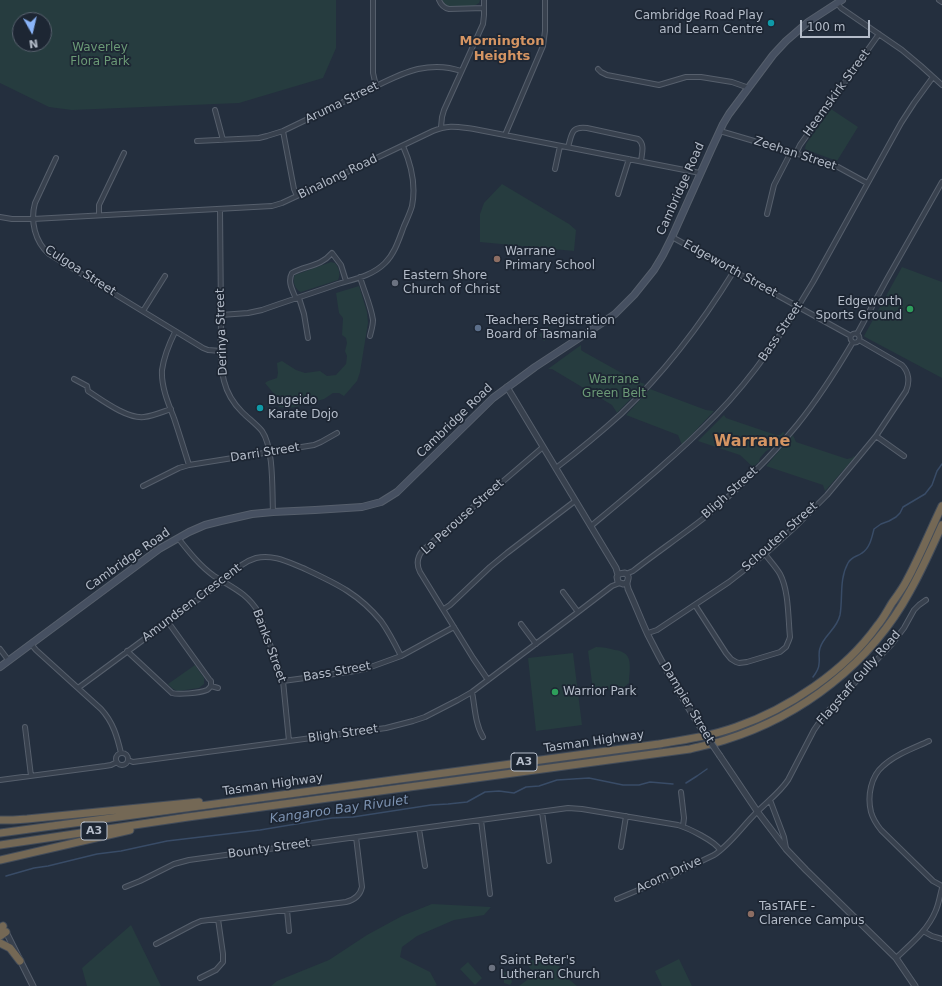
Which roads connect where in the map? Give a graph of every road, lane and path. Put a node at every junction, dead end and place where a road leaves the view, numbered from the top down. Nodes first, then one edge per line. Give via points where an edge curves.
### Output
1 (373, 0) edge
2 (439, 0) edge
3 (484, 0) edge
4 (545, 0) edge
5 (939, 0) edge
6 (839, 2) edge
7 (942, 2) edge
8 (484, 8) junction
9 (879, 34) junction
10 (598, 69) dead end
11 (461, 71) junction
12 (933, 77) junction
13 (376, 86) junction
14 (942, 86) edge
15 (749, 88) junction
16 (215, 110) dead end
17 (441, 127) junction
18 (720, 130) junction
19 (283, 131) junction
20 (505, 135) junction
21 (223, 140) junction
22 (197, 141) dead end
23 (404, 146) junction
24 (560, 146) junction
25 (568, 147) junction
26 (791, 152) junction
27 (796, 153) junction
28 (124, 154) dead end
29 (56, 158) dead end
30 (629, 159) junction
31 (641, 161) junction
32 (556, 169) dead end
33 (700, 173) junction
34 (942, 182) edge
35 (867, 183) junction
36 (618, 194) dead end
37 (298, 196) junction
38 (220, 209) junction
39 (768, 214) dead end
40 (99, 215) junction
41 (108, 215) junction
42 (0, 217) edge
43 (33, 219) junction
44 (109, 220) dead end
45 (672, 237) junction
46 (734, 271) junction
47 (165, 276) dead end
48 (360, 277) junction
49 (346, 281) junction
50 (298, 298) junction
51 (799, 307) junction
52 (143, 311) junction
53 (221, 315) junction
54 (175, 332) junction
55 (377, 333) dead end
56 (857, 334) junction
57 (851, 336) junction
58 (308, 338) dead end
59 (859, 340) junction
60 (853, 342) junction
61 (221, 351) junction
62 (74, 379) dead end
63 (507, 387) junction
64 (170, 409) junction
65 (337, 433) dead end
66 (876, 436) junction
67 (543, 447) junction
68 (269, 452) junction
69 (904, 456) dead end
70 (189, 465) junction
71 (556, 468) junction
72 (143, 486) dead end
73 (576, 501) junction
74 (942, 506) edge
75 (273, 512) junction
76 (942, 525) edge
77 (591, 526) junction
78 (178, 538) junction
79 (765, 554) junction
80 (623, 578) junction
81 (223, 581) junction
82 (563, 592) dead end
83 (926, 600) dead end
84 (695, 605) junction
85 (444, 609) junction
86 (578, 612) junction
87 (168, 622) junction
88 (521, 624) dead end
89 (454, 627) junction
90 (648, 633) junction
91 (31, 644) junction
92 (536, 644) junction
93 (0, 649) edge
94 (127, 651) junction
95 (401, 656) junction
96 (9, 661) junction
97 (0, 667) edge
98 (488, 680) junction
99 (283, 681) junction
100 (211, 686) junction
101 (78, 688) junction
102 (218, 688) dead end
103 (472, 692) junction
104 (25, 727) dead end
105 (482, 737) dead end
106 (289, 741) junction
107 (930, 741) dead end
108 (121, 753) junction
109 (128, 760) junction
110 (117, 762) junction
111 (31, 776) junction
112 (0, 780) edge
113 (312, 791) junction
114 (681, 792) dead end
115 (770, 800) junction
116 (757, 811) junction
117 (542, 812) junction
118 (626, 816) junction
119 (188, 817) junction
120 (0, 820) edge
121 (480, 820) junction
122 (683, 826) junction
123 (419, 829) junction
124 (0, 833) edge
125 (356, 837) junction
126 (0, 846) edge
127 (621, 847) dead end
128 (786, 849) junction
129 (720, 850) junction
130 (0, 860) edge
131 (548, 861) dead end
132 (425, 866) dead end
133 (125, 887) dead end
134 (942, 887) edge
135 (490, 894) dead end
136 (617, 899) dead end
137 (287, 910) junction
138 (218, 919) junction
139 (2, 930) edge
140 (289, 931) dead end
141 (923, 931) junction
142 (942, 939) edge
143 (0, 943) edge
144 (156, 944) dead end
145 (896, 958) junction
146 (20, 961) junction
147 (200, 978) dead end
148 (33, 986) edge
149 (915, 986) edge

1 - 13 street via 373,72
2 - 8 street via 442,6 449,10
3 - 8 street
4 - 20 street via 543,46
5 - 7 street
6 - 9 street via 841,8
6 - 15 main road, Cambridge Road via 788,38
8 - 11 street via 483,24
9 - 12 street
9 - 27 street, Heemskirk Street
10 - 15 street via 607,75 654,84 664,84 693,76 732,82
11 - 13 street, Aruma Street via 443,67 418,69
11 - 17 street via 444,110
12 - 14 street
12 - 35 street, Bass Street via 914,102
13 - 19 street, Aruma Street
15 - 18 main road, Cambridge Road
16 - 21 street
17 - 20 street, Binalong Road via 456,126
17 - 23 street, Binalong Road
18 - 26 street, Zeehan Street
18 - 33 main road, Cambridge Road
19 - 21 street, Aruma Street via 259,138
19 - 37 street via 294,189
20 - 24 street, Binalong Road
21 - 22 street, Aruma Street
23 - 37 street, Binalong Road
23 - 48 street via 412,183 410,213 391,256 376,270
24 - 25 street, Binalong Road
24 - 32 street
25 - 30 street, Binalong Road
25 - 31 street via 574,130 587,128 638,139 642,145
26 - 27 street, Zeehan Street
26 - 39 street via 774,185
27 - 35 street, Zeehan Street via 838,167
28 - 40 street via 99,205
29 - 43 street via 35,203
30 - 31 street, Binalong Road
30 - 36 street
31 - 33 street, Binalong Road
33 - 45 main road, Cambridge Road
34 - 56 street
35 - 51 street, Bass Street
37 - 38 street, Binalong Road via 272,206
38 - 41 street, Binalong Road
38 - 53 street, Derinya Street
40 - 41 street, Binalong Road
40 - 43 street, Binalong Road
41 - 44 street
42 - 43 street, Binalong Road
43 - 52 street, Culgoa Street via 34,229 44,250
45 - 46 street, Edgeworth Street
45 - 63 main road, Cambridge Road via 654,270 615,314
46 - 51 street, Edgeworth Street
46 - 71 street via 694,331 646,388 622,413
47 - 52 street
48 - 49 street
48 - 55 street via 373,320 371,334
49 - 50 street
49 - 50 street via 341,265 332,253 322,262 292,273 290,282
50 - 53 street via 256,312
50 - 58 street
51 - 57 street, Edgeworth Street
51 - 77 street, Bass Street via 740,389 717,414
52 - 54 street, Culgoa Street
53 - 61 street, Derinya Street
54 - 61 street, Culgoa Street via 205,349
54 - 64 street via 166,352 162,372
56 - 57 street
56 - 59 street
57 - 60 street
59 - 60 street
59 - 66 street, Schouten Street via 902,364 909,380 906,391
60 - 80 street, Bligh Street via 807,412 760,466 703,518
61 - 68 street, Derinya Street via 223,375 228,392 236,405 262,431
62 - 64 street via 87,386 88,391 134,417 148,416
63 - 67 street
63 - 75 main road, Cambridge Road via 389,498 362,507
64 - 70 street
65 - 68 street, Darri Street via 314,445
66 - 69 street
66 - 79 street, Schouten Street via 827,495
67 - 71 street
67 - 85 street, La Perouse Street via 420,553 417,562 419,570
68 - 70 street, Darri Street
68 - 75 street, Derinya Street
70 - 72 street, Darri Street
71 - 73 street
73 - 77 street
73 - 85 street via 503,555
74 - 113 highway, Tasman Highway / A3 via 907,581 872,633 844,663 820,683 761,717 736,728 689,739
75 - 78 main road, Cambridge Road via 221,520
76 - 119 highway, Tasman Highway / A3 via 910,591 875,642 822,692 755,729 690,749
77 - 80 street
78 - 81 street, Banks Street via 198,562
78 - 91 main road, Cambridge Road via 158,549
79 - 84 street, Schouten Street
79 - 84 street via 780,573 786,590 790,636 788,644 783,649 776,654 747,662 733,661
80 - 86 street, Bligh Street
80 - 90 street, Dampier Street
81 - 87 street, Amundsen Crescent
81 - 95 street, Amundsen Crescent via 239,566 254,559 274,557 292,563 336,583 360,600 381,622
81 - 99 street, Banks Street via 241,592 256,608
82 - 86 street
83 - 115 street, Flagstaff Gully Road via 914,610 891,645 825,714 788,780
84 - 90 street, Schouten Street via 657,630
85 - 89 street, La Perouse Street
86 - 92 street, Bligh Street
87 - 94 street, Amundsen Crescent
87 - 100 street via 211,681
88 - 92 street
89 - 95 street, Bass Street
89 - 98 street, La Perouse Street
90 - 116 street, Dampier Street, bridge via 678,692
91 - 96 main road, Cambridge Road
91 - 101 street
92 - 98 street, Bligh Street
93 - 96 street
94 - 100 street via 174,694 202,691
94 - 101 street, Amundsen Crescent
95 - 99 street, Bass Street via 364,669
96 - 97 main road, Cambridge Road
98 - 103 street, Bligh Street
99 - 106 street, Banks Street
100 - 102 street
101 - 108 street via 108,717 116,732
103 - 105 street
103 - 106 street, Bligh Street via 438,711 400,725
104 - 111 street
106 - 109 street, Bligh Street via 133,762
107 - 134 street via 883,765 872,783 870,806 881,830
108 - 109 street via 126,755
108 - 110 street via 117,756
109 - 110 street via 122,765
110 - 111 street via 105,766
111 - 112 street
113 - 120 highway
113 - 124 highway, Tasman Highway / A3
114 - 122 street
115 - 116 street, Flagstaff Gully Road
115 - 128 street
116 - 128 street
116 - 129 street
117 - 118 street, Bounty Street via 568,808
117 - 121 street, Bounty Street
117 - 131 street
118 - 122 street, Bounty Street
118 - 127 street
119 - 126 highway, Tasman Highway / A3
119 - 130 highway
121 - 123 street, Bounty Street
121 - 135 street
122 - 129 street, Bounty Street via 714,843
123 - 125 street, Bounty Street
123 - 132 street
125 - 133 street, Bounty Street via 183,861
125 - 137 street via 362,884 358,896 346,902
128 - 145 street
129 - 136 street, Acorn Drive via 662,880
134 - 141 street via 936,910
137 - 138 street
137 - 140 street
138 - 144 street via 198,922
138 - 147 street via 223,962 216,970
139 - 146 street
141 - 142 street
141 - 145 street
143 - 146 highway via 10,948
145 - 149 street
146 - 148 street

